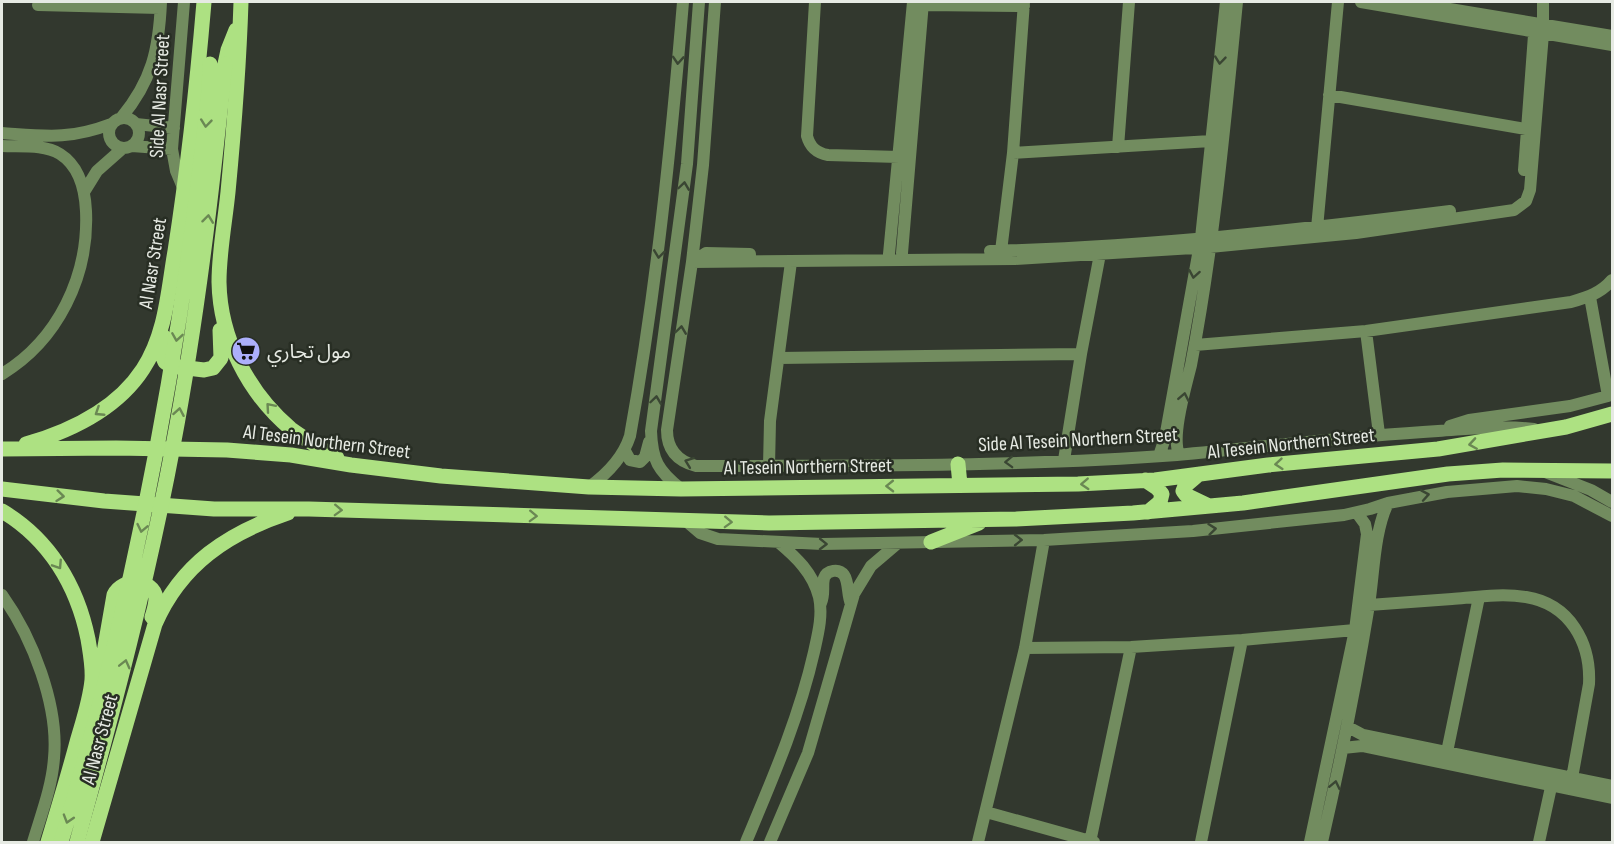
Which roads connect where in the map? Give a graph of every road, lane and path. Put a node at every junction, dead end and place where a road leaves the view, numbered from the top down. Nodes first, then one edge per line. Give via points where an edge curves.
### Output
1 (184, 2) edge
2 (241, 2) edge
3 (683, 2) edge
4 (699, 2) edge
5 (715, 2) edge
6 (816, 2) edge
7 (1129, 2) edge
8 (1338, 2) edge
9 (1361, 2) edge
10 (1408, 2) edge
11 (1535, 2) edge
12 (1543, 2) edge
13 (919, 3) edge
14 (1236, 3) edge
15 (1024, 4) edge
16 (38, 5) dead end
17 (161, 5) edge
18 (203, 9) edge
19 (240, 24) junction
20 (1539, 29) junction
21 (1612, 36) edge
22 (1612, 45) edge
23 (217, 64) junction
24 (1329, 95) junction
25 (116, 121) junction
26 (136, 124) junction
27 (174, 128) junction
28 (1526, 129) junction
29 (2, 133) edge
30 (64, 137) junction
31 (1211, 141) junction
32 (2, 146) edge
33 (128, 147) junction
34 (1118, 147) junction
35 (172, 149) junction
36 (1013, 153) junction
37 (62, 155) junction
38 (899, 157) junction
39 (687, 164) junction
40 (703, 165) junction
41 (185, 190) junction
42 (84, 192) junction
43 (1317, 228) junction
44 (1205, 243) junction
45 (1001, 251) junction
46 (902, 253) junction
47 (889, 254) junction
48 (1100, 254) junction
49 (952, 256) junction
50 (696, 262) junction
51 (791, 262) junction
52 (1612, 279) edge
53 (1590, 297) junction
54 (165, 311) junction
55 (224, 322) junction
56 (1366, 331) junction
57 (1195, 345) junction
58 (1081, 354) junction
59 (779, 358) junction
60 (2, 374) edge
61 (1612, 414) edge
62 (651, 431) junction
63 (1441, 431) junction
64 (1548, 431) junction
65 (1379, 434) junction
66 (6, 449) edge
67 (625, 451) junction
68 (1179, 454) junction
69 (1159, 456) junction
70 (1064, 460) junction
71 (958, 464) junction
72 (351, 465) junction
73 (769, 466) junction
74 (1541, 471) junction
75 (1612, 471) edge
76 (1199, 474) junction
77 (1145, 480) junction
78 (960, 485) junction
79 (589, 487) junction
80 (2, 489) edge
81 (681, 489) junction
82 (1388, 502) junction
83 (1612, 502) edge
84 (1209, 506) junction
85 (299, 509) junction
86 (2, 511) edge
87 (1148, 512) junction
88 (1357, 513) junction
89 (1612, 516) edge
90 (987, 519) junction
91 (686, 520) junction
92 (1044, 540) junction
93 (778, 542) junction
94 (931, 542) junction
95 (898, 543) junction
96 (2, 595) edge
97 (1479, 597) junction
98 (851, 604) junction
99 (820, 605) junction
100 (1369, 605) junction
101 (1354, 630) junction
102 (151, 635) junction
103 (1242, 640) junction
104 (1131, 647) junction
105 (1024, 648) junction
106 (89, 702) junction
107 (1348, 727) junction
108 (1343, 748) junction
109 (1447, 752) junction
110 (1572, 778) junction
111 (1553, 780) junction
112 (1612, 786) edge
113 (57, 787) junction
114 (1612, 798) edge
115 (986, 812) junction
116 (1092, 842) edge
117 (33, 843) edge
118 (48, 843) edge
119 (61, 843) edge
120 (77, 843) edge
121 (92, 843) edge
122 (746, 843) edge
123 (770, 843) edge
124 (978, 843) edge
125 (1201, 843) edge
126 (1310, 843) edge
127 (1322, 843) edge
128 (1539, 843) edge

1 - 27 street, Side Al Nasr Street
2 - 19 main road
3 -> 67 street via 658,260
4 - 39 street
5 - 40 street
6 - 38 street via 809,143 814,150 828,155
7 - 34 street
8 - 24 street
9 - 20 street
10 - 20 street
11 - 20 street
12 - 20 street
13 - 15 street
13 - 38 street
13 - 46 street
14 -> 31 street
14 - 44 street
15 - 36 street
16 - 17 street
17 - 25 street via 153,65 143,88
18 - 23 main road
18 - 41 main road, Al Nasr Street
19 - 23 main road
19 - 55 main road via 219,269
20 - 21 street
20 - 22 street
20 - 28 street
20 - 44 street via 1530,190 1519,208 1356,233
23 -> 119 main road, bridge via 209,89 188,268 159,445 121,621
120 -> 23 main road, bridge via 135,624 173,446 201,272
24 - 28 street
24 - 43 street
25 - 26 street via 132,120
25 - 30 street
25 - 33 street via 109,130 112,142
26 - 27 street
26 - 33 street via 139,136
27 - 35 street, Side Al Nasr Street
28 - 43 street via 1522,190 1510,203
29 - 30 street
30 - 37 street
31 - 34 street
31 - 44 street
32 - 37 street via 41,147
33 - 35 street
33 - 42 street via 97,171
34 - 36 street
35 - 41 street, Side Al Nasr Street
36 - 45 street
37 - 42 street via 74,169
38 - 47 street
39 - 40 street
62 -> 39 street
40 - 50 street
41 - 54 main road, Al Nasr Street
42 - 60 street via 85,240 80,270 69,298 36,347
43 - 44 street
44 - 45 street
44 - 48 street
44 - 57 street
44 -> 69 street
45 - 49 street
46 - 47 street
46 - 49 street
47 - 50 street via 706,253
48 - 49 street via 1015,259
48 - 58 street
49 - 51 street
50 - 51 street
73 -> 50 street, Side Al Tesein Northern Street via 696,466 669,447 667,430
51 - 59 street
52 - 53 street
53 - 56 street
53 - 63 street via 1608,396 1469,420
54 - 55 main road via 168,321 162,355 165,362 175,367 204,370 216,365
54 -> 66 main road, Al Nasr Street via 148,359 118,398 82,422
72 -> 55 main road via 304,438 269,406 235,355
56 - 57 street
56 - 65 street
68 -> 57 street via 1176,437
58 - 59 street
58 - 70 street
59 - 73 street via 769,431
61 - 64 main road, Al Tesein Northern Street
62 - 67 street via 643,460 633,462
62 - 81 street via 654,458
63 - 64 street, Side Al Tesein Northern Street via 1504,427
63 - 65 street, Side Al Tesein Northern Street
64 -> 76 main road, Al Tesein Northern Street via 1438,449
65 - 68 street, Side Al Tesein Northern Street
66 - 72 main road, Al Tesein Northern Street via 208,449 291,455
67 - 79 street
68 - 69 street, Side Al Tesein Northern Street
69 - 70 street, Side Al Tesein Northern Street
70 -> 71 street, Side Al Tesein Northern Street
71 - 73 street, Side Al Tesein Northern Street
71 - 78 main road
72 - 79 main road, Al Tesein Northern Street
74 - 75 main road
74 - 83 street
74 - 84 main road via 1448,474
76 - 77 main road, Al Tesein Northern Street
76 - 84 main road via 1185,486 1184,493
77 -> 78 main road, Al Tesein Northern Street
77 - 87 main road via 1162,495
78 -> 81 main road, Al Tesein Northern Street
79 - 81 main road, Al Tesein Northern Street
80 -> 85 main road via 159,506
82 - 88 street
82 -> 89 street via 1517,486 1574,496
82 - 100 street
84 - 87 main road
85 -> 91 main road
85 - 102 main road, Al Nasr Street via 253,525 210,552 176,586
86 -> 106 main road, Al Nasr Street via 41,542 67,579 89,645
87 - 90 main road
92 -> 88 street via 1193,531
88 - 101 street via 1367,534
91 -> 90 main road via 770,523
90 - 94 main road
91 - 93 street via 700,533 718,539
94 -> 92 street
92 - 105 street
93 -> 95 street
93 - 99 street via 808,573
94 - 95 street
95 - 98 street via 871,566
96 - 113 street via 26,636 46,691
97 - 100 street
97 - 109 street
97 - 110 street via 1508,595 1536,599 1557,610 1580,636 1590,669
98 - 99 street via 846,578 834,570 824,579
98 - 123 street via 808,753
99 - 122 street via 818,634 803,695
100 - 107 street
101 - 103 street
101 - 126 street
102 - 106 main road via 155,594 145,585 123,584 114,595 98,687
102 - 121 main road, Al Nasr Street
103 - 104 street
103 - 125 street
104 - 105 street
104 - 116 street
105 - 115 street
106 - 113 main road, Al Nasr Street
107 - 108 street
107 - 109 street via 1363,735
108 - 111 street via 1362,746
127 -> 108 street
109 - 111 street
110 - 111 street
110 - 112 street
111 - 114 street
111 - 128 street
113 - 117 street
113 - 118 main road, Al Nasr Street
115 - 116 street
115 - 124 street

